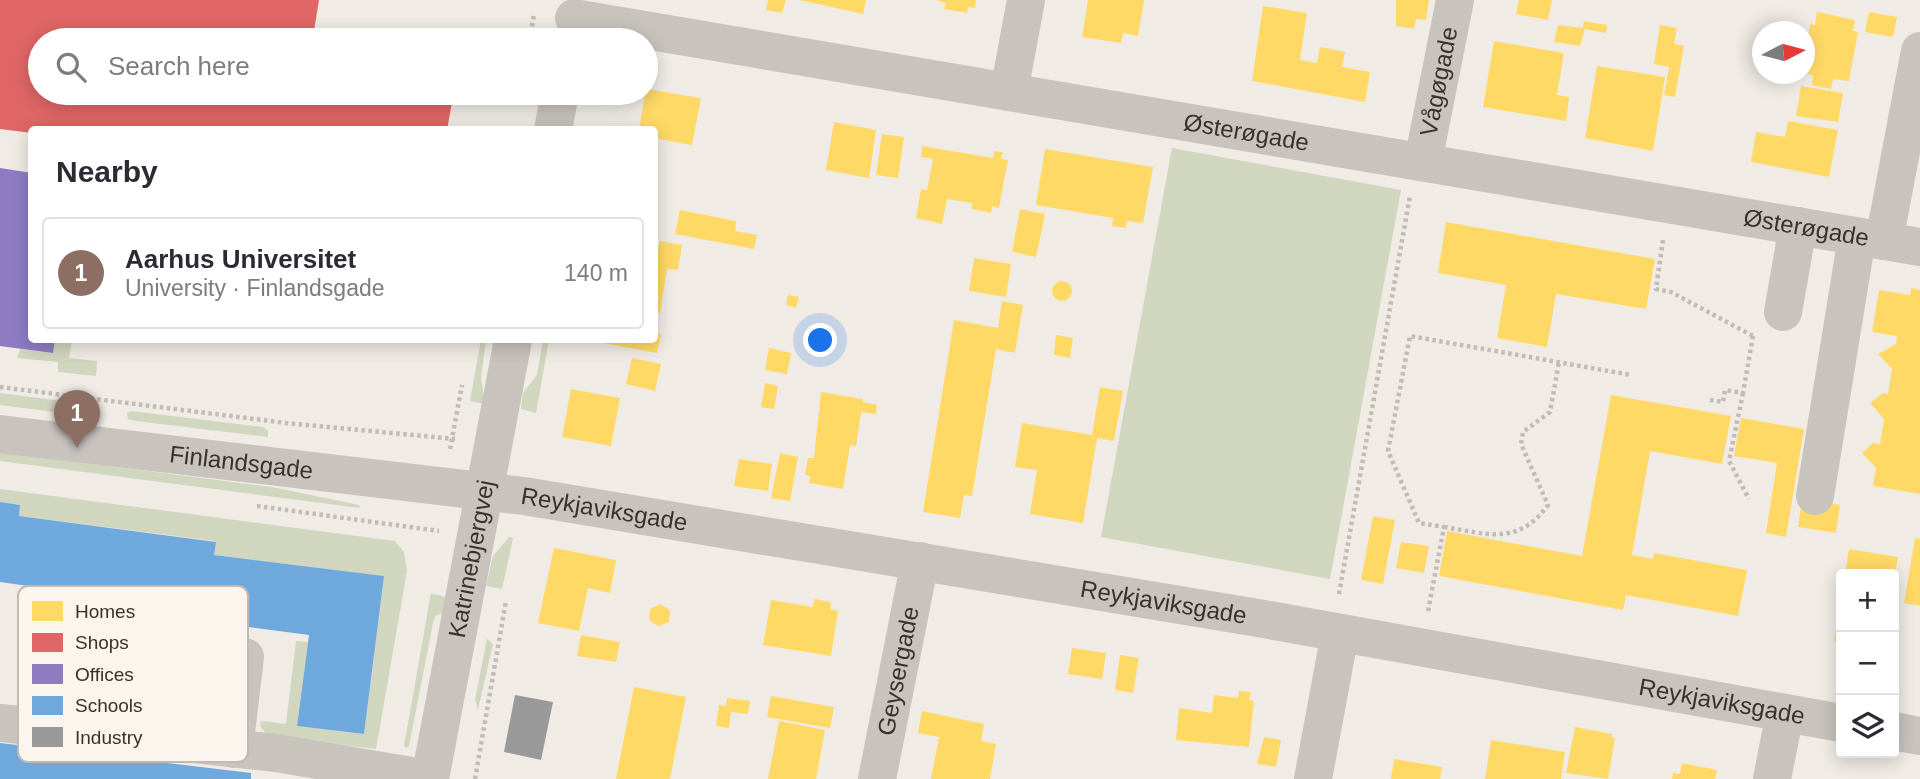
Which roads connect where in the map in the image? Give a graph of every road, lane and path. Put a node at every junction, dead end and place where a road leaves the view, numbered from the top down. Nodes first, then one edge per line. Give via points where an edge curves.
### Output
1 (1026, 0) edge
2 (1455, 0) edge
3 (534, 13) dead end
4 (574, 19) edge
5 (531, 28) edge
6 (628, 28) edge
7 (658, 33) edge
8 (1920, 51) edge
9 (1009, 92) junction
10 (558, 105) edge
11 (554, 126) edge
12 (1419, 162) junction
13 (1670, 204) junction
14 (1798, 226) junction
15 (1887, 242) edge
16 (1783, 312) joint
17 (1753, 336) junction
18 (512, 343) edge
19 (1559, 362) junction
20 (1631, 375) dead end
21 (0, 387) edge
22 (1743, 393) junction
23 (1710, 400) dead end
24 (0, 434) edge
25 (492, 446) junction
26 (484, 492) junction
27 (1815, 496) dead end
28 (1749, 499) dead end
29 (1444, 527) junction
30 (920, 561) junction
31 (1336, 632) junction
32 (1421, 650) junction
33 (1785, 713) junction
34 (1836, 722) edge
35 (1899, 732) edge
36 (1920, 736) edge
37 (248, 751) edge
38 (429, 779) edge
39 (877, 779) edge
40 (1313, 779) edge
41 (1772, 779) edge

1 - 9 street
2 - 12 street, Vågøgade
3 - 5 path
4 - 6 street, Østerøgade
7 - 9 street, Østerøgade
8 - 15 street
9 - 12 street, Østerøgade
10 - 11 street
12 - 13 street, Østerøgade
12 - 31 path
13 - 14 street, Østerøgade
13 - 17 path via 1656,289 1671,292
14 - 15 street, Østerøgade
14 - 16 street
15 - 27 street
16 - 17 path via 1757,313
17 - 22 path
18 - 25 street, Katrinebjergvej
19 - 20 path
19 - 29 path via 1550,412 1523,432 1521,444 1548,505 1534,524 1500,535
19 - 29 path via 1410,335 1388,451 1419,523
21 - 25 path
22 - 23 path via 1725,390 1723,402
22 - 28 path via 1729,461
24 - 26 street, Finlandsgade
25 - 26 street, Katrinebjergvej
26 - 30 street, Reykjaviksgade
26 - 38 street, Katrinebjergvej
29 - 32 path
30 - 31 street, Reykjaviksgade
30 - 39 street, Geysergade
31 - 32 street, Reykjaviksgade
31 - 40 street
32 - 33 street, Reykjaviksgade
33 - 34 street, Reykjaviksgade
33 - 41 street
35 - 36 street
37 - 38 street

